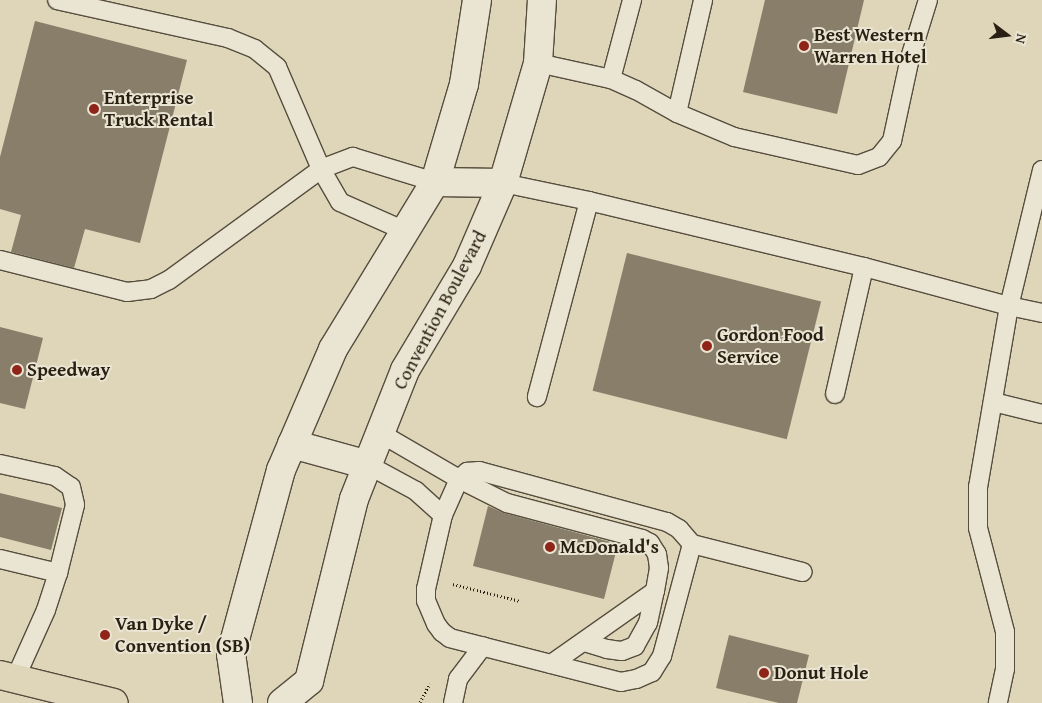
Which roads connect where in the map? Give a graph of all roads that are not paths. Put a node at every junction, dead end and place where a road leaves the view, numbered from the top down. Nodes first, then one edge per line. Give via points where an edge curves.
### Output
1 (57, 0) edge
2 (477, 0) edge
3 (542, 0) edge
4 (632, 0) edge
5 (703, 0) edge
6 (928, 0) edge
7 (538, 63) junction
8 (611, 79) junction
9 (676, 113) junction
10 (321, 169) junction
11 (1042, 170) edge
12 (435, 182) junction
13 (503, 183) junction
14 (589, 201) junction
15 (405, 231) junction
16 (0, 260) edge
17 (864, 267) junction
18 (1009, 306) junction
19 (1042, 313) edge
20 (835, 394) dead end
21 (537, 397) dead end
22 (993, 402) junction
23 (1042, 414) edge
24 (380, 433) junction
25 (292, 444) junction
26 (0, 464) edge
27 (368, 466) junction
28 (459, 479) junction
29 (443, 515) junction
30 (692, 544) junction
31 (0, 559) edge
32 (803, 572) dead end
33 (58, 573) junction
34 (655, 591) junction
35 (584, 642) junction
36 (483, 646) junction
37 (551, 664) junction
38 (8, 677) edge
39 (114, 703) edge
40 (238, 703) edge
41 (282, 703) edge
42 (453, 703) edge
43 (998, 703) edge

1 - 10 lane via 228,38 255,49 277,67
2 - 12 street via 464,84
3 - 7 street, Convention Boulevard
4 - 8 lane
5 - 9 lane
6 - 9 lane via 910,58 892,141 880,157 858,165 734,137
7 - 8 lane
7 - 13 street, Convention Boulevard
8 - 9 lane
10 - 12 lane via 353,157
10 - 15 lane via 340,202
10 - 16 lane via 151,290 127,292
11 - 18 lane
12 - 13 street
12 - 15 street
13 - 14 lane
13 - 24 street, Convention Boulevard via 467,266 404,370
14 - 17 lane
14 - 21 lane
15 - 25 street via 333,349
17 - 18 lane
17 - 20 lane
18 - 19 lane
18 - 22 lane
22 - 23 lane
22 - 43 lane via 978,487 978,528 1005,632 1006,669
24 - 27 street, Convention Boulevard
24 - 28 lane
25 - 27 street
25 - 40 street via 230,654
26 - 33 lane via 55,476 72,487 75,505
27 - 29 lane via 416,491
27 - 41 street, Convention Boulevard via 354,500 309,681
28 - 29 lane
28 - 30 lane via 467,472 479,471 667,522 679,529
28 - 34 lane via 507,503 650,543 657,554 659,568
29 - 36 lane via 426,601 442,632 450,638
30 - 32 lane
30 - 37 lane via 662,656 652,672 621,682
31 - 33 lane
33 - 38 lane via 46,610
34 - 35 lane
34 - 35 lane via 648,623 635,646 622,651
35 - 37 lane
36 - 37 lane
36 - 42 lane via 458,679
38 - 39 main road

